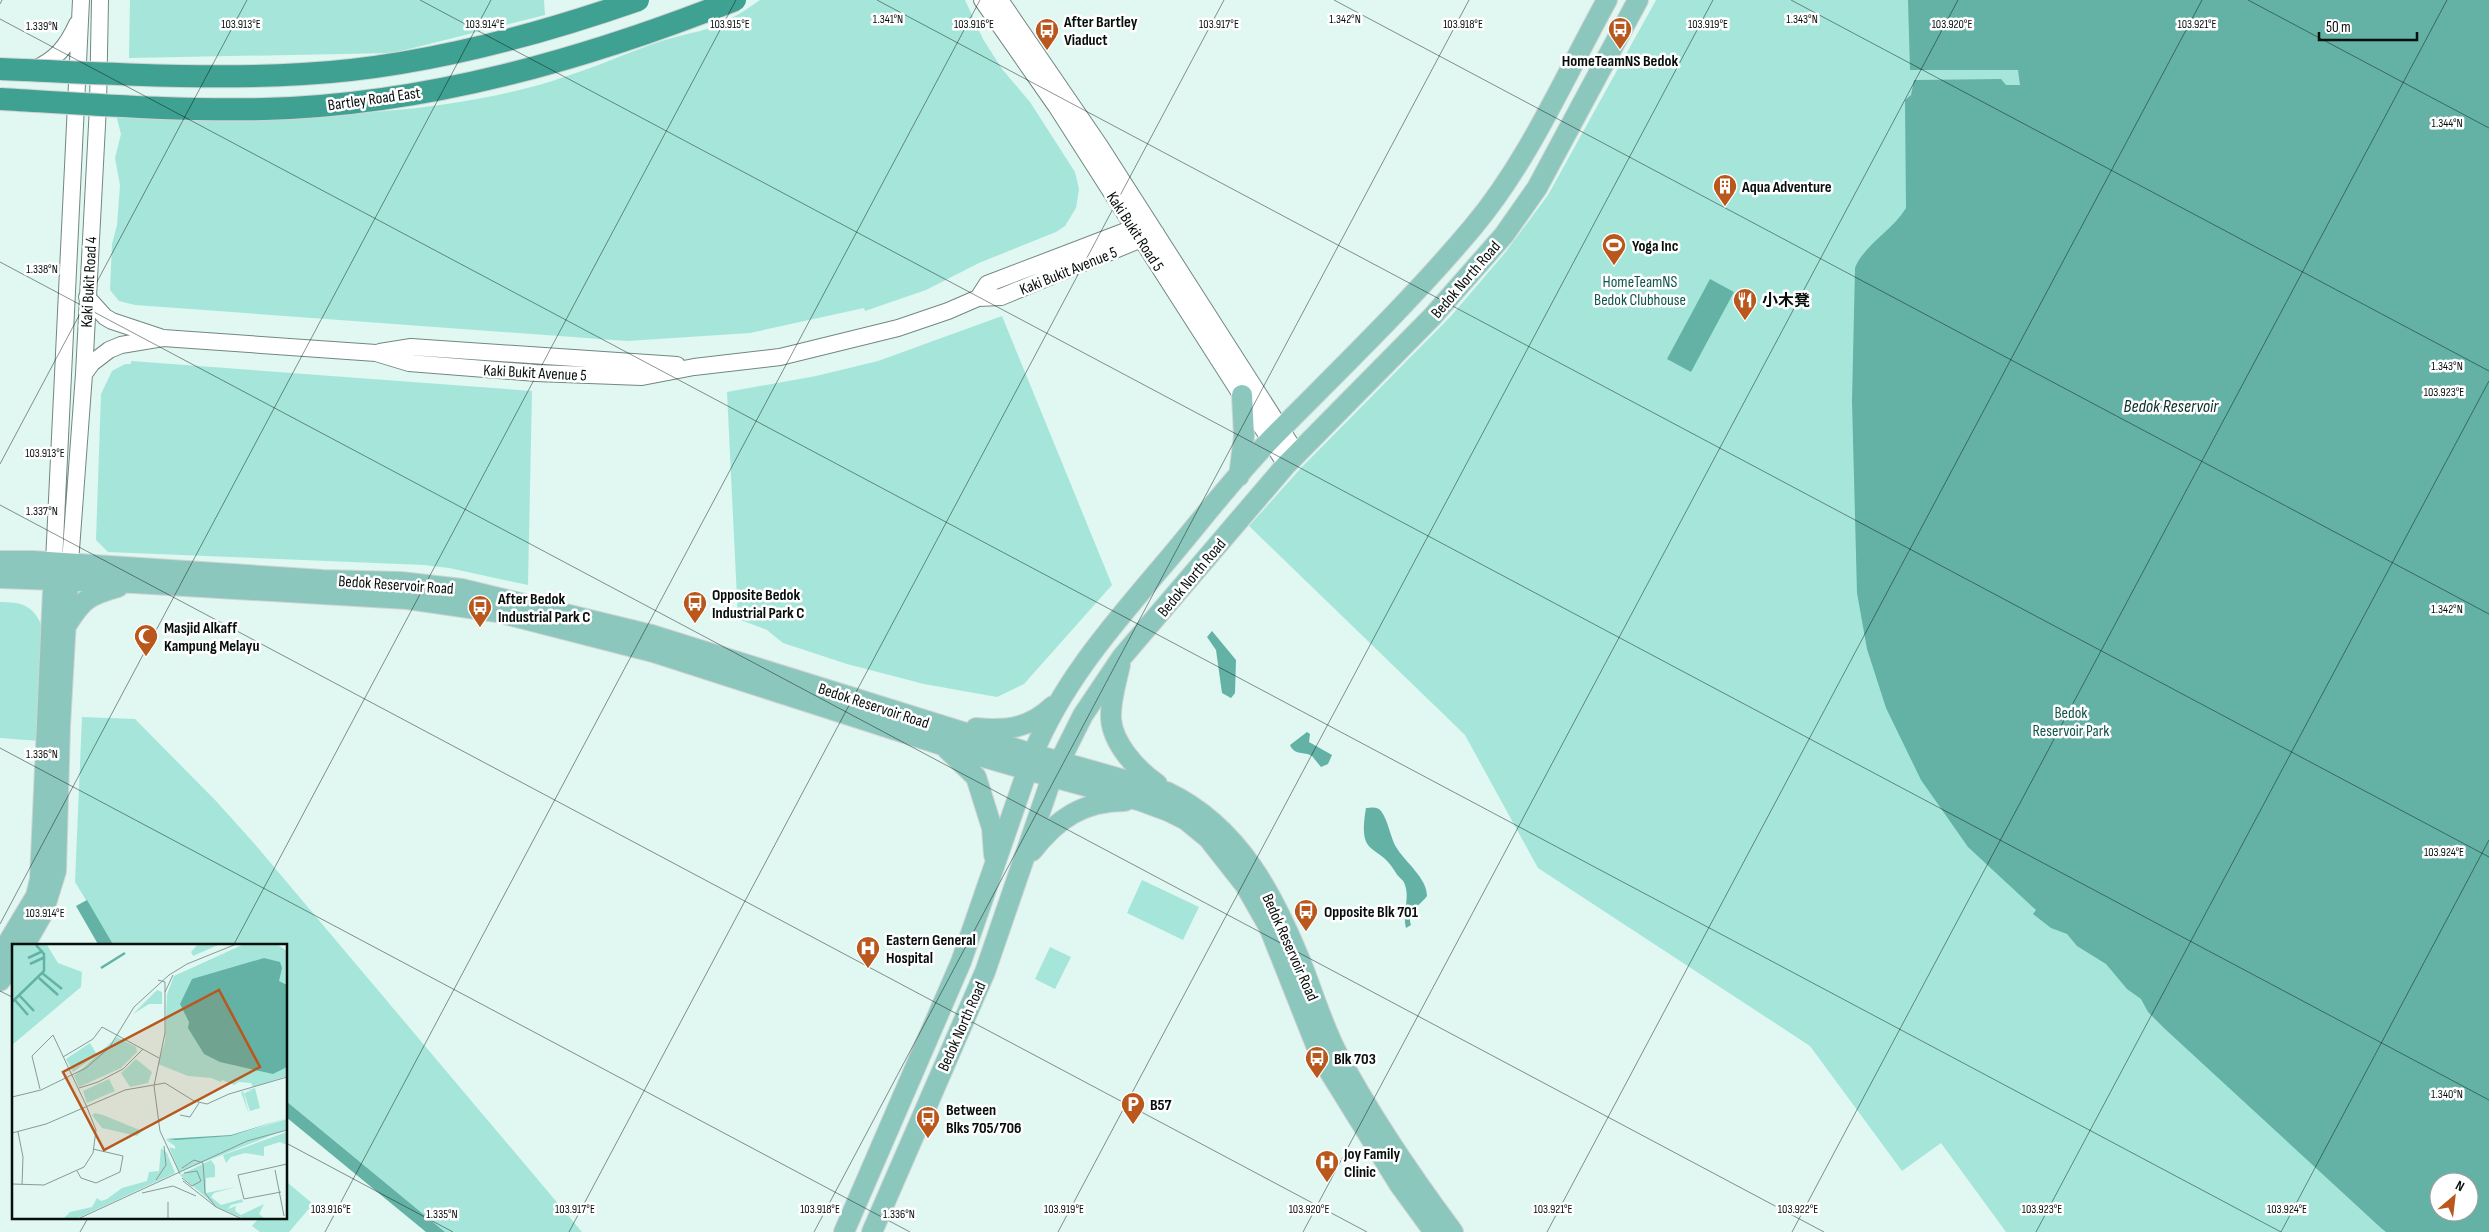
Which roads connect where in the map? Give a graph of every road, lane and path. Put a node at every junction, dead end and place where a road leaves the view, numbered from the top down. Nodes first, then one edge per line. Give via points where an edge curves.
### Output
1 (81, 0) edge
2 (100, 0) edge
3 (638, 0) edge
4 (735, 0) edge
5 (982, 0) edge
6 (1000, 0) edge
7 (1607, 0) edge
8 (1638, 0) edge
9 (80, 18) junction
10 (0, 68) edge
11 (34, 69) junction
12 (77, 70) junction
13 (98, 71) junction
14 (0, 100) edge
15 (75, 105) junction
16 (98, 106) junction
17 (1563, 140) junction
18 (1525, 151) junction
19 (1145, 230) junction
20 (87, 297) junction
21 (163, 338) junction
22 (84, 374) junction
23 (1242, 395) junction
24 (1276, 435) junction
25 (1292, 459) junction
26 (1239, 476) junction
27 (0, 561) edge
28 (61, 571) junction
29 (0, 578) edge
30 (134, 584) junction
31 (64, 629) junction
32 (1122, 657) junction
33 (1061, 697) junction
34 (935, 724) junction
35 (942, 745) junction
36 (1030, 762) junction
37 (1055, 769) junction
38 (1184, 800) junction
39 (1142, 801) junction
40 (1023, 862) junction
41 (994, 864) junction
42 (25, 944) edge
43 (0, 956) edge
44 (12, 964) edge
45 (0, 981) edge
46 (844, 1232) edge
47 (872, 1232) edge
48 (1434, 1232) edge
49 (1453, 1232) edge

1 - 9 street, Kaki Bukit Road 4
2 - 13 street, Kaki Bukit Road 4
3 - 10 highway, Bartley Road East, bridge via 573,23 489,45 395,63 305,74 214,77
4 - 14 highway, Bartley Road East, bridge via 584,55 494,78 406,95 264,109
5 - 19 street, Kaki Bukit Road 5
6 - 19 street, Kaki Bukit Road 5 via 1100,146
7 - 18 main road, Bedok North Road
8 - 17 main road, Bedok North Road
9 - 11 street via 63,50
9 - 12 street, Kaki Bukit Road 4
10 - 11 street
11 - 12 street
12 - 13 street
12 - 15 street, Kaki Bukit Road 4
13 - 16 street, Kaki Bukit Road 4
14 - 15 street
15 - 16 street
15 - 28 street, Kaki Bukit Road 4
16 - 20 street, Kaki Bukit Road 4
17 - 18 main road via 1550,140
17 - 25 main road, Bedok North Road via 1537,188 1471,275
18 - 24 main road, Bedok North Road via 1512,174 1448,257
19 - 21 street, Kaki Bukit Avenue 5 via 1001,297 978,298 939,314 846,342 780,357 694,367 411,347 376,353
19 - 23 street, Kaki Bukit Road 5
19 - 24 street, Kaki Bukit Road 5
20 - 21 street via 112,321
20 - 22 street, Kaki Bukit Road 4
21 - 22 street via 109,350
22 - 28 street, Kaki Bukit Road 4
23 - 24 street, Kaki Bukit Road 5
23 - 26 main road via 1244,436
24 - 25 street, Kaki Bukit Road 5
24 - 26 main road, Bedok North Road
25 - 32 main road, Bedok North Road
26 - 33 main road, Bedok North Road via 1100,640
27 - 28 main road
28 - 29 main road
28 - 30 main road, Bedok Reservoir Road
28 - 31 main road
28 - 34 main road, Bedok Reservoir Road via 401,582 462,589 656,636
28 - 43 main road via 40,879 36,896
30 - 31 main road via 87,598
30 - 35 main road, Bedok Reservoir Road via 414,600 497,612 653,652
31 - 42 main road via 56,871 43,913
32 - 37 main road, Bedok North Road via 1083,715
32 - 38 main road via 1111,720 1119,740 1140,772
33 - 34 main road via 1042,716 1018,728 996,730
33 - 36 main road, Bedok North Road
34 - 36 main road, Bedok Reservoir Road
35 - 36 main road, Bedok Reservoir Road
35 - 41 main road via 976,777 992,828
36 - 37 main road, Bedok Reservoir Road
36 - 41 main road, Bedok North Road
37 - 38 main road, Bedok Reservoir Road via 1149,785
37 - 39 main road, Bedok Reservoir Road
37 - 40 main road, Bedok North Road
38 - 49 main road, Bedok Reservoir Road via 1227,835 1261,881 1282,919 1336,1051 1413,1176
39 - 40 main road via 1114,801 1074,812 1047,831
39 - 48 main road, Bedok Reservoir Road via 1172,813 1200,831 1245,885 1269,927 1321,1058 1399,1184
40 - 47 main road, Bedok North Road via 985,972
41 - 46 main road, Bedok North Road via 961,962
44 - 45 main road

